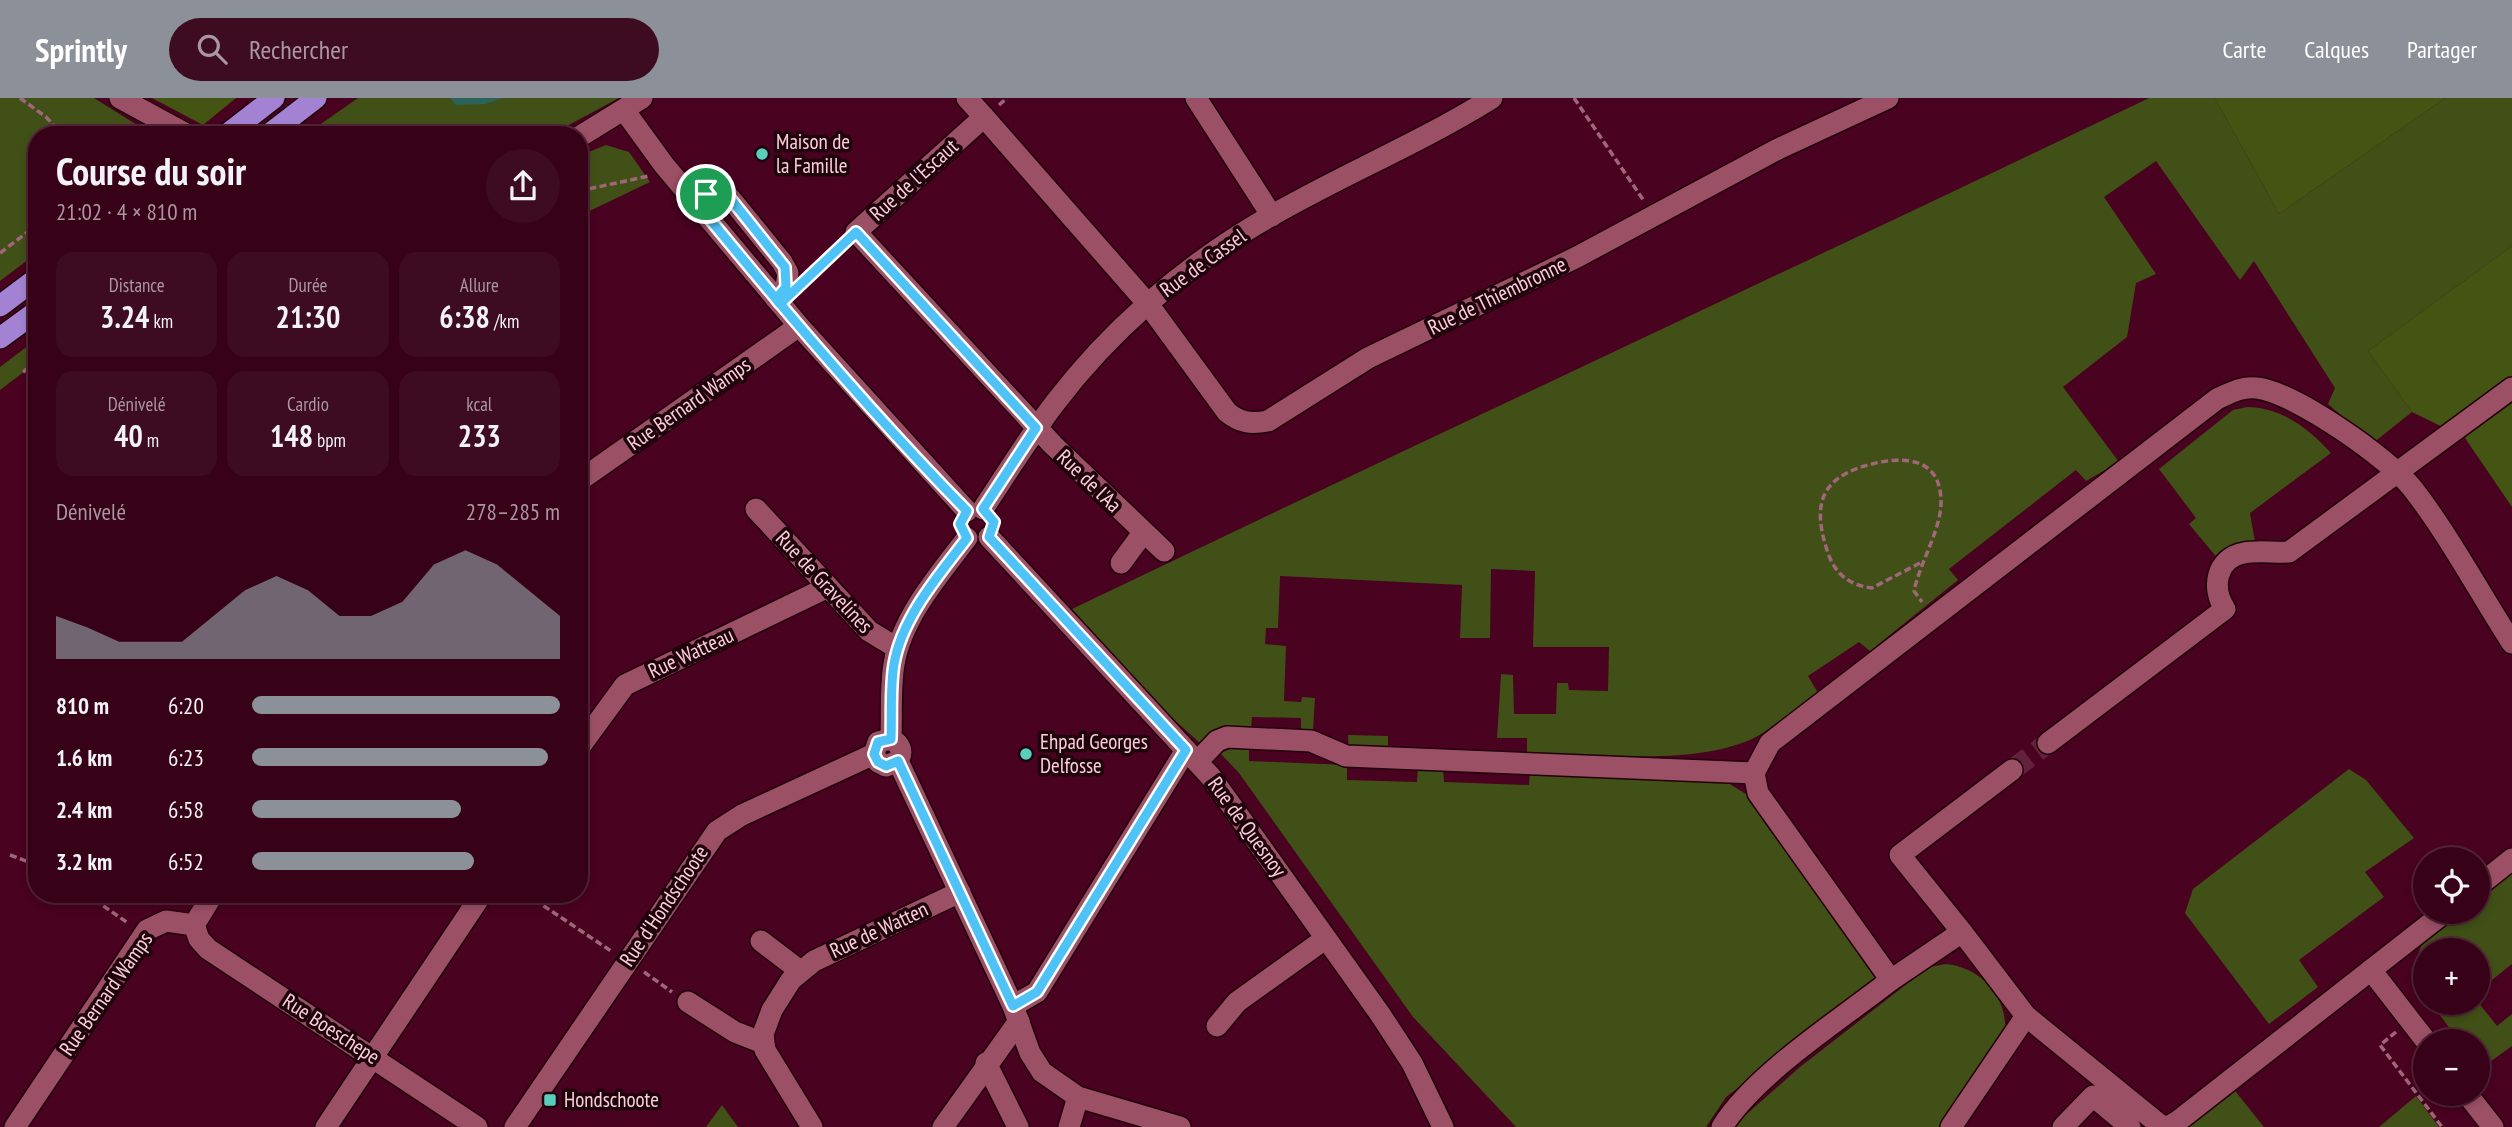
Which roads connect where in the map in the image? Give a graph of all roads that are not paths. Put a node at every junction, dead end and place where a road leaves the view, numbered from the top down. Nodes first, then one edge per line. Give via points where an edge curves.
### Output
1 (120, 98) edge
2 (274, 98) edge
3 (316, 98) edge
4 (642, 98) edge
5 (967, 98) edge
6 (1196, 98) edge
7 (1492, 98) edge
8 (1888, 98) edge
9 (1461, 106) edge
10 (624, 110) junction
11 (984, 117) junction
12 (169, 126) edge
13 (238, 126) edge
14 (280, 126) edge
15 (588, 132) edge
16 (695, 201) junction
17 (1272, 216) junction
18 (28, 285) edge
19 (778, 302) junction
20 (1148, 304) junction
21 (0, 306) edge
22 (28, 317) edge
23 (799, 326) junction
24 (0, 338) edge
25 (2512, 388) edge
26 (1036, 428) junction
27 (2396, 474) junction
28 (588, 475) edge
29 (756, 509) dead end
30 (975, 510) junction
31 (1143, 533) junction
32 (989, 537) junction
33 (967, 538) junction
34 (1164, 551) dead end
35 (1121, 563) dead end
36 (828, 587) junction
37 (2509, 633) edge
38 (897, 648) junction
39 (588, 736) edge
40 (891, 739) junction
41 (2048, 743) tunnel mouth
42 (874, 754) junction
43 (1191, 756) junction
44 (898, 761) junction
45 (2012, 770) tunnel mouth
46 (1754, 773) junction
47 (2512, 859) edge
48 (2490, 876) edge
49 (960, 892) junction
50 (207, 903) edge
51 (476, 903) edge
52 (2430, 924) edge
53 (194, 925) junction
54 (1962, 932) junction
55 (1325, 939) junction
56 (761, 942) dead end
57 (799, 970) junction
58 (2371, 970) junction
59 (1891, 980) junction
60 (688, 1002) road end
61 (1016, 1013) junction
62 (2026, 1016) junction
63 (1217, 1026) dead end
64 (2416, 1029) edge
65 (763, 1043) junction
66 (373, 1056) junction
67 (986, 1063) junction
68 (1078, 1097) junction
69 (2476, 1106) edge
70 (2512, 1119) edge
71 (15, 1127) edge
72 (326, 1127) edge
73 (477, 1127) edge
74 (515, 1127) edge
75 (812, 1127) edge
76 (943, 1127) edge
77 (1018, 1127) edge
78 (1069, 1127) edge
79 (1180, 1127) edge
80 (1443, 1127) edge
81 (1722, 1127) edge
82 (1951, 1127) edge
83 (2063, 1127) edge
84 (2130, 1127) edge
85 (2493, 1127) edge
86 (2502, 1127) edge

1 - 12 street
2 - 13 highway
3 - 14 highway
4 - 10 street
5 - 11 street
6 - 17 street
7 - 9 street, Rue de Cassel
8 - 20 street, Rue de Thiembronne via 1778,149 1568,262 1368,358 1260,422 1241,421 1227,412
9 - 17 street, Rue de Cassel
10 - 15 street
10 - 16 street
11 - 20 street
11 - 26 street, Rue de l'Escaut via 856,232
16 - 19 street
16 - 19 street via 712,193 730,198 785,267 786,287
17 - 20 street, Rue de Cassel via 1206,258
18 - 21 highway
19 - 23 street
20 - 26 street, Rue de Cassel via 1083,367
22 - 24 highway
23 - 28 street, Rue Bernard Wamps
23 - 30 street
25 - 27 street
26 - 30 street, Rue de Cassel
26 - 31 street, Rue de l'Aa
27 - 37 street via 2412,487
27 - 41 street via 2289,552 2243,553 2227,561 2216,582 2217,597 2225,609
27 - 46 street via 2280,392 2240,388 2217,399 1770,743
29 - 36 street, Rue de Gravelines
30 - 32 street via 994,522
30 - 33 street via 960,524
31 - 34 street, Rue de l'Aa
31 - 35 street
32 - 33 street via 980,542
32 - 43 street, Rue de Quesnoy
33 - 38 street via 915,613
36 - 38 street, Rue de Gravelines via 873,635
36 - 39 street, Rue Watteau via 625,685
38 - 40 street
40 - 42 street via 878,742
40 - 44 street via 900,748
42 - 44 street via 886,766
42 - 74 street, Rue d'Hondschoote via 741,815 718,831
43 - 46 street via 1227,737 1311,741 1346,756
43 - 55 street, Rue de Quesnoy via 1227,799
43 - 61 street via 1037,992
44 - 49 street
45 - 54 street via 1900,855
46 - 59 street via 1758,793
47 - 48 street
49 - 57 street, Rue de Watten
49 - 61 street
50 - 53 street
51 - 66 street
52 - 58 street
53 - 66 street, Rue Boeschepe via 208,949
53 - 71 street, Rue Bernard Wamps via 166,921 144,934
54 - 59 street
54 - 62 street
55 - 63 street via 1237,1002
55 - 80 street, Rue de Quesnoy via 1412,1063
56 - 57 street
57 - 65 street via 772,1010
58 - 62 street via 2168,1127
58 - 64 street
59 - 81 street via 1762,1081
60 - 65 street via 735,1032
61 - 67 street
61 - 68 street via 1042,1072
62 - 82 street
65 - 75 street
66 - 72 street
66 - 73 street, Rue Boeschepe
67 - 76 street
67 - 77 street
68 - 78 street
68 - 79 street
69 - 85 street
70 - 86 street
83 - 84 street via 2093,1096

